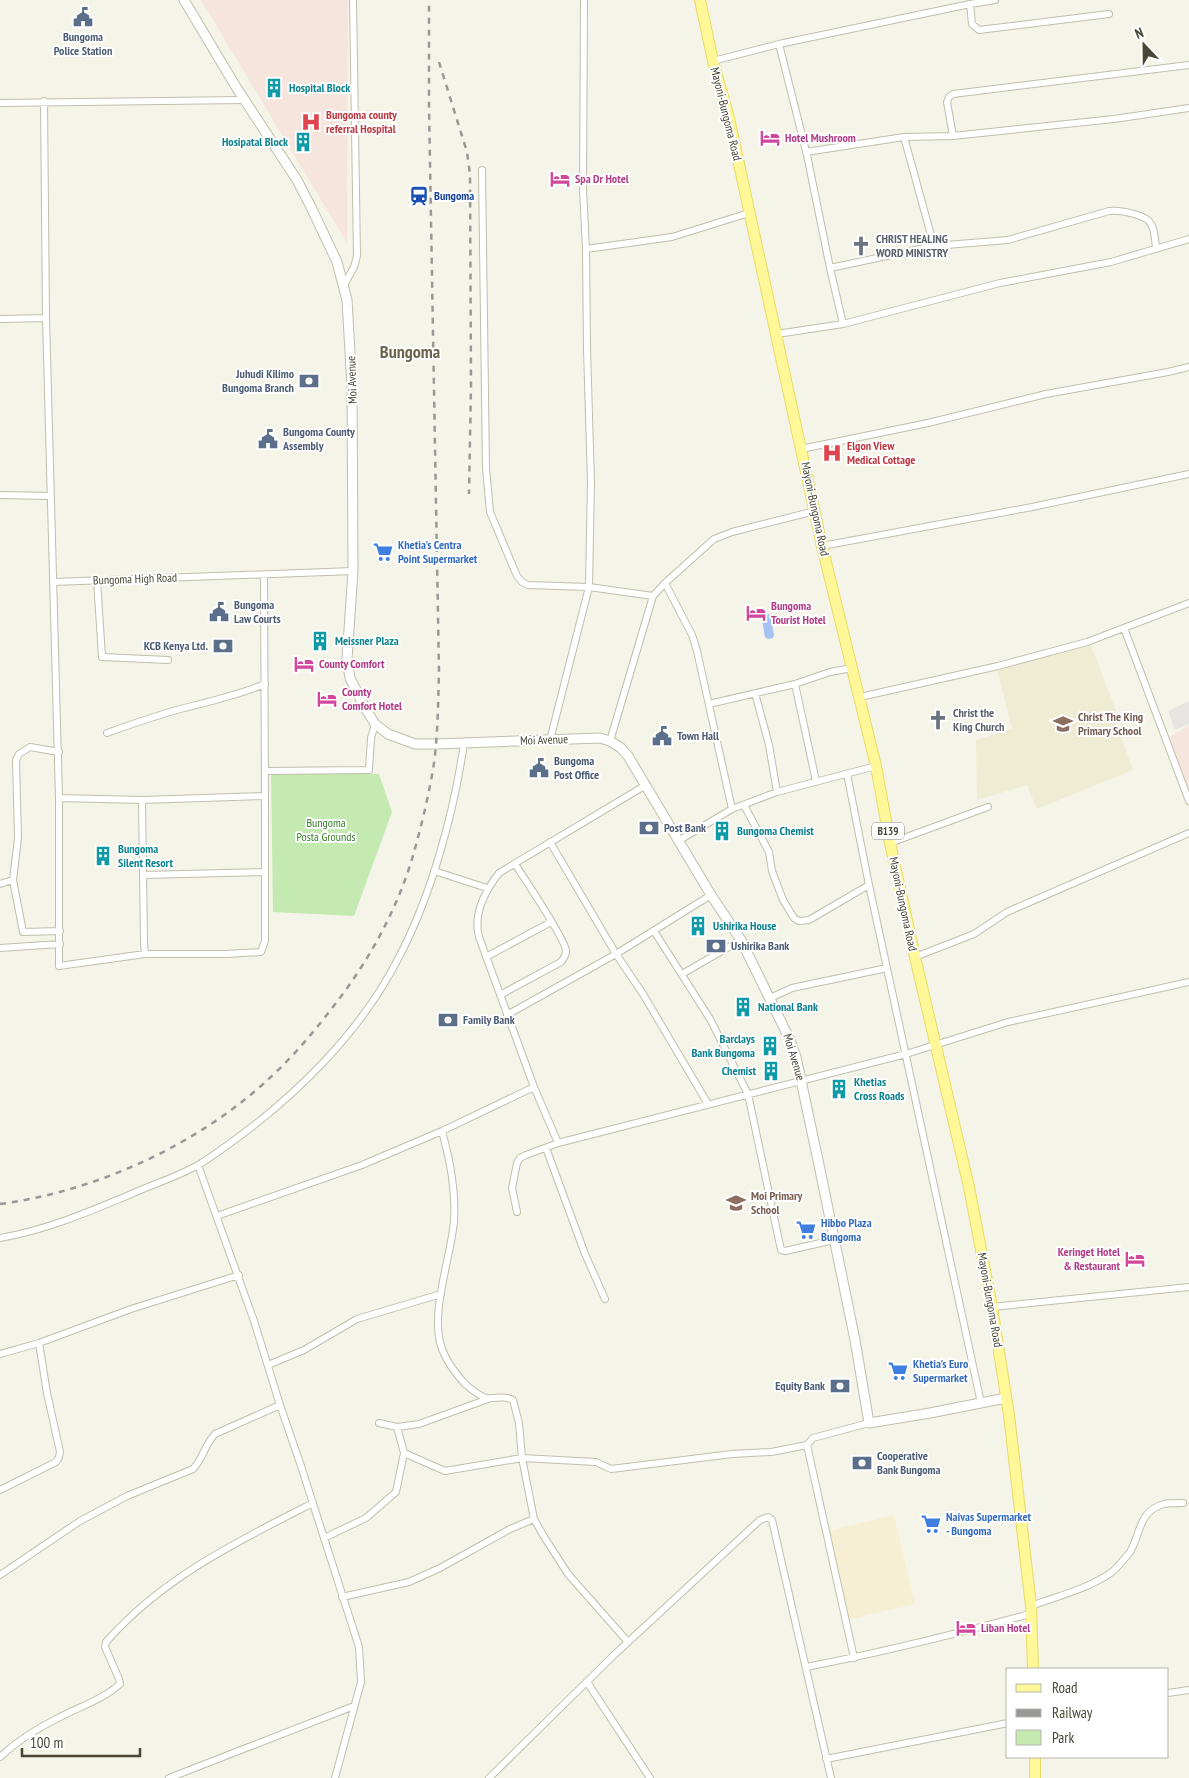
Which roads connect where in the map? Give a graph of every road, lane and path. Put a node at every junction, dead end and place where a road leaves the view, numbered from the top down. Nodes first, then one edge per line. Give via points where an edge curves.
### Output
1 (184, 0) edge
2 (353, 0) edge
3 (584, 0) edge
4 (700, 0) edge
5 (995, 0) edge
6 (970, 4) junction
7 (1109, 14) dead end
8 (779, 44) junction
9 (713, 61) junction
10 (1189, 65) edge
11 (244, 100) junction
12 (44, 101) junction
13 (0, 103) edge
14 (1189, 108) edge
15 (953, 136) junction
16 (904, 137) junction
17 (806, 152) junction
18 (482, 170) dead end
19 (749, 213) junction
20 (1189, 239) edge
21 (934, 246) junction
22 (1156, 248) junction
23 (586, 249) junction
24 (830, 268) junction
25 (344, 285) junction
26 (46, 318) junction
27 (0, 319) edge
28 (843, 324) junction
29 (777, 334) junction
30 (1189, 367) edge
31 (801, 449) junction
32 (1189, 474) edge
33 (0, 495) edge
34 (50, 496) junction
35 (815, 511) junction
36 (822, 546) junction
37 (353, 571) junction
38 (264, 575) junction
39 (97, 580) junction
40 (53, 582) junction
41 (665, 583) junction
42 (589, 587) junction
43 (653, 596) junction
44 (1189, 603) edge
45 (1124, 628) junction
46 (168, 660) dead end
47 (852, 668) junction
48 (265, 684) junction
49 (795, 684) junction
50 (755, 693) junction
51 (860, 697) junction
52 (709, 704) junction
53 (375, 724) junction
54 (107, 733) dead end
55 (550, 740) junction
56 (610, 741) junction
57 (464, 743) junction
58 (59, 752) junction
59 (876, 766) junction
60 (265, 771) junction
61 (847, 774) junction
62 (816, 781) junction
63 (646, 785) junction
64 (777, 792) junction
65 (265, 796) junction
66 (59, 798) junction
67 (142, 800) junction
68 (1189, 801) edge
69 (744, 805) junction
70 (988, 807) dead end
71 (732, 809) junction
72 (1189, 833) edge
73 (678, 840) junction
74 (550, 842) junction
75 (890, 843) junction
76 (515, 864) junction
77 (434, 870) junction
78 (264, 872) junction
79 (143, 875) junction
80 (13, 880) junction
81 (0, 884) edge
82 (868, 885) junction
83 (488, 888) junction
84 (711, 895) junction
85 (551, 922) junction
86 (60, 931) junction
87 (654, 931) junction
88 (741, 940) junction
89 (60, 944) junction
90 (0, 948) edge
91 (145, 954) junction
92 (616, 954) junction
93 (486, 957) junction
94 (915, 957) junction
95 (887, 968) junction
96 (682, 974) junction
97 (1189, 982) edge
98 (500, 995) junction
99 (770, 998) junction
100 (507, 1015) junction
101 (936, 1044) junction
102 (906, 1054) junction
103 (801, 1080) junction
104 (534, 1087) junction
105 (748, 1094) junction
106 (708, 1104) junction
107 (442, 1131) junction
108 (558, 1143) junction
109 (546, 1148) junction
110 (198, 1166) junction
111 (517, 1212) dead end
112 (217, 1216) junction
113 (0, 1238) edge
114 (834, 1240) junction
115 (239, 1275) junction
116 (1189, 1287) edge
117 (440, 1294) junction
118 (605, 1300) dead end
119 (992, 1307) junction
120 (39, 1342) junction
121 (0, 1354) edge
122 (268, 1365) junction
123 (489, 1398) junction
124 (1006, 1398) junction
125 (981, 1403) junction
126 (280, 1405) junction
127 (379, 1423) dead end
128 (869, 1423) junction
129 (397, 1428) junction
130 (807, 1445) junction
131 (404, 1453) junction
132 (522, 1458) junction
133 (0, 1490) edge
134 (313, 1503) junction
135 (1183, 1503) dead end
136 (534, 1519) junction
137 (324, 1538) junction
138 (0, 1575) edge
139 (342, 1597) junction
140 (1031, 1610) junction
141 (628, 1642) junction
142 (854, 1658) junction
143 (806, 1667) junction
144 (1033, 1668) edge
145 (587, 1682) junction
146 (1189, 1690) edge
147 (1169, 1692) edge
148 (354, 1706) junction
149 (1006, 1723) edge
150 (0, 1756) edge
151 (1035, 1758) edge
152 (826, 1759) junction
153 (169, 1778) edge
154 (335, 1778) edge
155 (489, 1778) edge
156 (650, 1778) edge
157 (831, 1778) edge
158 (1035, 1778) edge

1 - 11 street, Moi Avenue
2 - 25 street via 357,256
3 - 23 street via 583,189
4 - 9 main road, Mayoni-Bungoma Road / B139
5 - 6 street
6 - 7 street via 972,24 978,30
6 - 8 street
8 - 9 street
8 - 17 street
9 - 19 main road, Mayoni-Bungoma Road / B139
10 - 15 street via 953,94 947,102
11 - 12 street
11 - 25 street, Moi Avenue via 312,207 331,246
12 - 13 street
12 - 26 street
14 - 15 street
15 - 16 street
16 - 17 street
16 - 21 street
17 - 24 street
18 - 42 street via 486,468 490,512 522,582
19 - 23 street via 672,238
19 - 29 main road, Mayoni-Bungoma Road / B139
20 - 22 street
21 - 22 street via 1008,240 1120,210 1145,218 1151,224
21 - 24 street
22 - 28 street via 1111,262 1000,284
23 - 42 street via 591,482
24 - 28 street
25 - 37 street, Moi Avenue via 349,316 352,387
26 - 27 street
26 - 34 street
28 - 29 street
29 - 31 main road, Mayoni-Bungoma Road / B139
30 - 31 street via 1046,394
31 - 35 main road, Mayoni-Bungoma Road / B139
32 - 36 street
33 - 34 street
34 - 40 street
35 - 36 main road, Mayoni-Bungoma Road / B139
35 - 41 street via 722,535
36 - 47 main road, Mayoni-Bungoma Road / B139
37 - 38 street, Bungoma High Road
37 - 53 street, Moi Avenue via 347,659 353,685
38 - 39 street, Bungoma High Road
38 - 48 street
39 - 40 street, Bungoma High Road
39 - 46 street via 102,657
40 - 58 street
41 - 43 street
41 - 52 street via 692,635
42 - 43 street
42 - 55 street
43 - 56 street
44 - 45 street
45 - 51 street via 1087,642 998,666
45 - 68 street
47 - 49 street
47 - 51 main road, Mayoni-Bungoma Road / B139
48 - 54 street
48 - 60 street
49 - 50 street
49 - 62 street
50 - 52 street
50 - 64 street
51 - 59 main road, Mayoni-Bungoma Road / B139
52 - 71 street
53 - 57 street, Moi Avenue via 388,734 416,744
53 - 60 street via 370,770
55 - 56 street, Moi Avenue via 600,738
55 - 57 street, Moi Avenue
56 - 63 street, Moi Avenue via 625,752
57 - 77 street via 458,785
58 - 66 street
58 - 80 street via 30,747 16,760 18,838
59 - 61 street
59 - 75 main road, Mayoni-Bungoma Road / B139
60 - 65 street
61 - 62 street
61 - 82 street
62 - 64 street
63 - 73 street, Moi Avenue
63 - 74 street
64 - 69 street
65 - 67 street
65 - 78 street
66 - 67 street
66 - 86 street
67 - 79 street
69 - 71 street
69 - 82 street via 769,852 776,883 794,918 809,920
70 - 75 street
71 - 73 street
72 - 94 street via 1007,912 974,934
73 - 84 street, Moi Avenue
74 - 76 street
74 - 92 street
75 - 94 main road, Mayoni-Bungoma Road / B139
76 - 83 street via 499,873
76 - 85 street
77 - 83 street
77 - 110 street via 398,959 376,996 346,1035 310,1077 280,1105
78 - 79 street
78 - 91 street via 265,941 261,952
79 - 91 street
80 - 81 street
80 - 86 street via 22,932
82 - 95 street
83 - 93 street via 476,920
84 - 87 street
84 - 88 street, Moi Avenue
85 - 93 street
85 - 98 street via 566,950 561,962
86 - 89 street
87 - 92 street
87 - 96 street
88 - 96 street
88 - 99 street, Moi Avenue
89 - 90 street
89 - 91 street via 59,966
92 - 100 street
92 - 106 street
93 - 98 street
94 - 101 main road, Mayoni-Bungoma Road / B139
95 - 99 street via 792,988
95 - 102 street
96 - 105 street via 719,1034
97 - 101 street via 1008,1022
98 - 100 street
99 - 103 street, Moi Avenue via 789,1038
100 - 104 street
101 - 102 street
101 - 119 main road, Mayoni-Bungoma Road / B139
102 - 103 street
102 - 125 street
103 - 105 street
103 - 114 street, Moi Avenue
104 - 107 street
104 - 108 street
105 - 106 street
105 - 114 street via 780,1250
106 - 108 street
107 - 112 street via 362,1165
107 - 117 street via 451,1167 454,1221
108 - 109 street
109 - 111 street via 520,1158 517,1163 512,1188
109 - 118 street
110 - 112 street
110 - 113 street via 70,1220
112 - 115 street
114 - 128 street, Moi Avenue
115 - 120 street
115 - 122 street
116 - 119 street
117 - 122 street via 357,1319 304,1350
117 - 123 street via 442,1350 465,1384
119 - 124 main road, Mayoni-Bungoma Road / B139
120 - 121 street
120 - 133 street via 59,1457 56,1462
122 - 126 street
123 - 129 street via 419,1424
123 - 132 street via 513,1400 519,1422
124 - 125 street
124 - 140 main road, Mayoni-Bungoma Road / B139
125 - 128 street
126 - 134 street
126 - 138 street via 215,1434 193,1469 127,1496 80,1521
127 - 129 street
128 - 130 street via 813,1438
129 - 131 street
130 - 132 street via 771,1452 611,1469 596,1462
130 - 142 street
131 - 132 street via 446,1471
131 - 137 street via 396,1492 366,1518
132 - 136 street
134 - 137 street
134 - 150 street via 217,1553 166,1586 106,1642 120,1684 93,1702 27,1735
135 - 140 street via 1164,1504 1146,1515 1130,1551 1113,1571
136 - 139 street via 409,1582
136 - 141 street via 568,1574
137 - 139 street
139 - 148 street via 359,1647 361,1682
140 - 142 street via 974,1629
140 - 144 main road, Mayoni-Bungoma Road / B139
141 - 143 street via 760,1520 770,1518
141 - 145 street
142 - 143 street
143 - 152 street
145 - 155 street
145 - 156 street
146 - 147 street
148 - 153 street
148 - 154 street
149 - 152 street
151 - 158 main road
152 - 157 street

